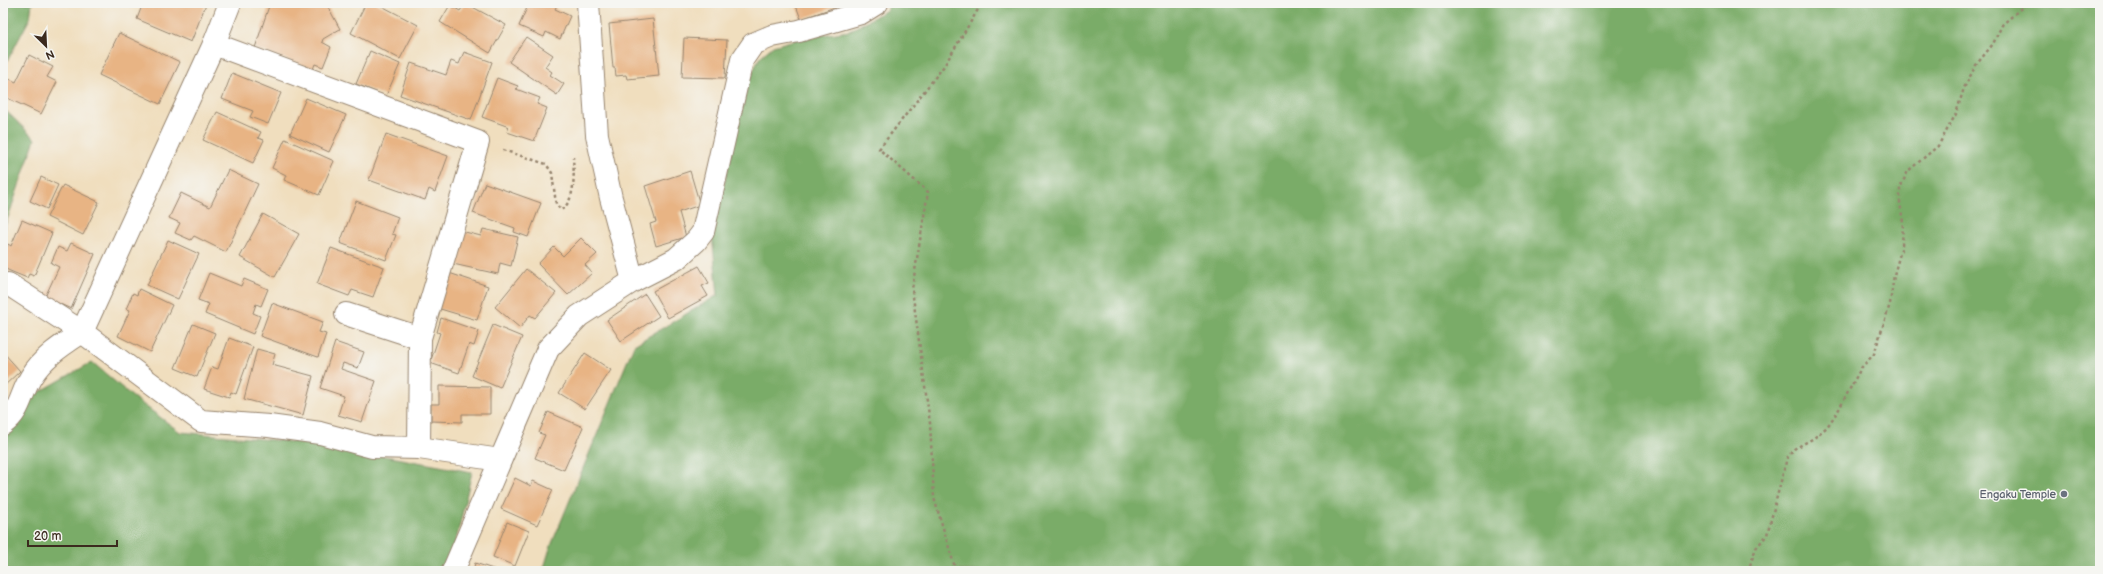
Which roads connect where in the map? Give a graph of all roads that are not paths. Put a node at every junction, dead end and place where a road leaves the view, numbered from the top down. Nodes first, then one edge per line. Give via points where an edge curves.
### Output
1 (230, 3) edge
2 (588, 3) edge
3 (877, 3) edge
4 (214, 44) junction
5 (633, 281) junction
6 (8, 284) dead end
7 (346, 314) dead end
8 (82, 332) junction
9 (420, 338) junction
10 (3, 424) edge
11 (419, 448) junction
12 (500, 460) junction
13 (453, 571) edge

1 - 4 street
2 - 5 street via 597,136
3 - 5 street via 861,13 772,36 753,44 742,60 703,232 676,259
4 - 8 street
4 - 9 street via 478,142
5 - 12 street via 579,316 548,349
6 - 8 street
7 - 9 street
8 - 10 street via 54,351 31,376 13,417
8 - 11 street via 201,421 268,426 320,434 372,447
9 - 11 street
11 - 12 street
12 - 13 street

